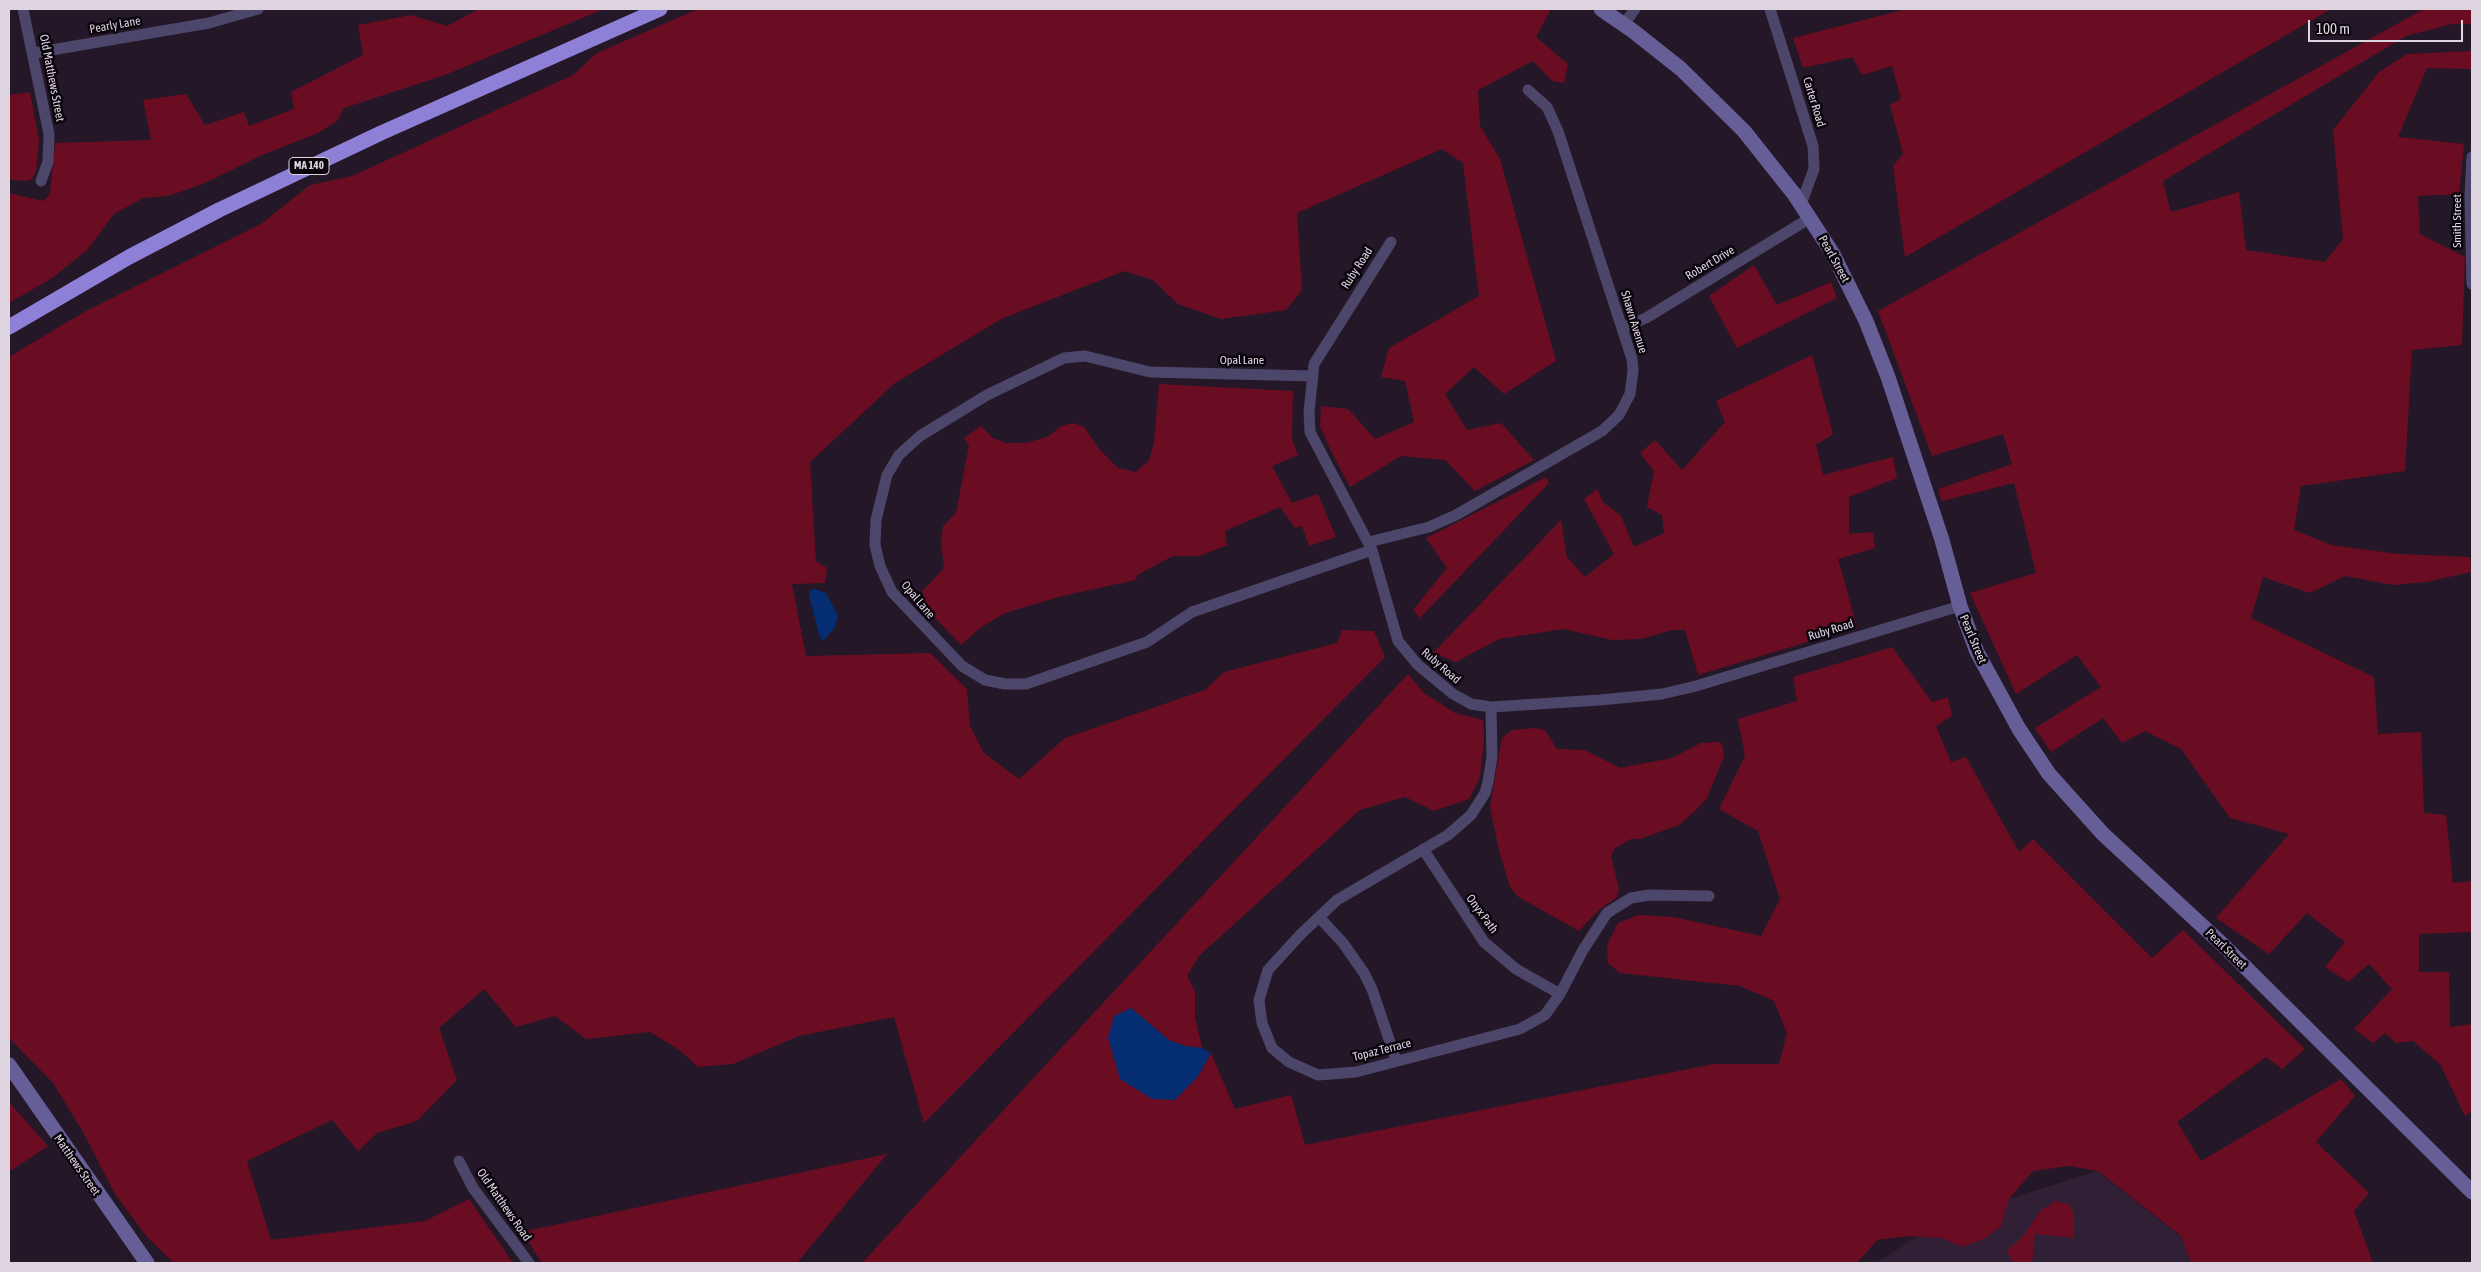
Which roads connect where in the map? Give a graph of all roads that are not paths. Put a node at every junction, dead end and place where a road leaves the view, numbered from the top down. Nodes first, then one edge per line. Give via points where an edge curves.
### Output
1 (23, 9) edge
2 (258, 9) edge
3 (660, 9) edge
4 (1635, 9) edge
5 (1770, 9) edge
6 (1607, 10) edge
7 (1624, 24) junction
8 (34, 54) junction
9 (1528, 90) dead end
10 (2472, 157) edge
11 (41, 181) dead end
12 (1801, 204) junction
13 (1810, 218) junction
14 (1391, 242) dead end
15 (2472, 284) edge
16 (9, 327) edge
17 (1622, 328) junction
18 (1312, 376) junction
19 (1370, 546) junction
20 (1960, 606) junction
21 (1491, 707) junction
22 (1424, 849) junction
23 (1710, 896) dead end
24 (1319, 917) junction
25 (1560, 994) junction
26 (1396, 1060) junction
27 (9, 1065) edge
28 (459, 1161) dead end
29 (2472, 1192) edge
30 (147, 1263) edge
31 (529, 1263) edge

1 - 8 street, Old Matthews Street
2 - 8 street, Pearly Lane via 209,23
3 - 16 highway, MA 140 via 245,196 156,242
4 - 7 street
5 - 12 street, Carter Road via 1813,146 1814,169
6 - 7 main road, Pearl Street
7 - 12 main road, Pearl Street via 1670,60 1724,110 1763,152
8 - 11 street, Old Matthews Street via 49,134 48,162
9 - 17 street, Shawn Avenue via 1547,107 1553,118
10 - 15 street, Smith Street
12 - 13 main road, Pearl Street
13 - 17 street, Robert Drive via 1646,318
13 - 20 main road, Pearl Street via 1844,274 1876,345 1942,540
14 - 18 street, Ruby Road via 1319,353
17 - 19 street, Shawn Avenue via 1632,360 1632,383 1625,405 1611,424 1456,515 1422,530
18 - 19 street, Ruby Road via 1310,432
18 - 19 street, Opal Lane via 1150,372 1085,356 1064,358 987,395 920,436 899,455 888,475 876,520 875,545 880,566 892,592 968,671 985,680 1026,684 1147,642 1192,612
19 - 21 street, Ruby Road via 1394,633 1402,648 1453,694 1471,704
20 - 21 street, Ruby Road via 1672,691 1603,700
20 - 29 main road, Pearl Street via 1977,652 2005,706 2033,752 2066,795
21 - 22 street, Topaz Terrace via 1492,757 1485,793 1471,815 1448,835
22 - 24 street, Topaz Terrace via 1337,900
22 - 25 street, Onyx Path via 1484,942 1516,969
23 - 25 street, Topaz Terrace via 1649,895 1632,898 1607,914
24 - 26 street via 1364,973
24 - 26 street, Topaz Terrace via 1268,970 1259,1000 1262,1023 1272,1048 1289,1062 1318,1075 1356,1072
25 - 26 street, Topaz Terrace via 1545,1015 1520,1029
27 - 30 main road, Matthews Street
28 - 31 street, Old Matthews Road via 473,1188

